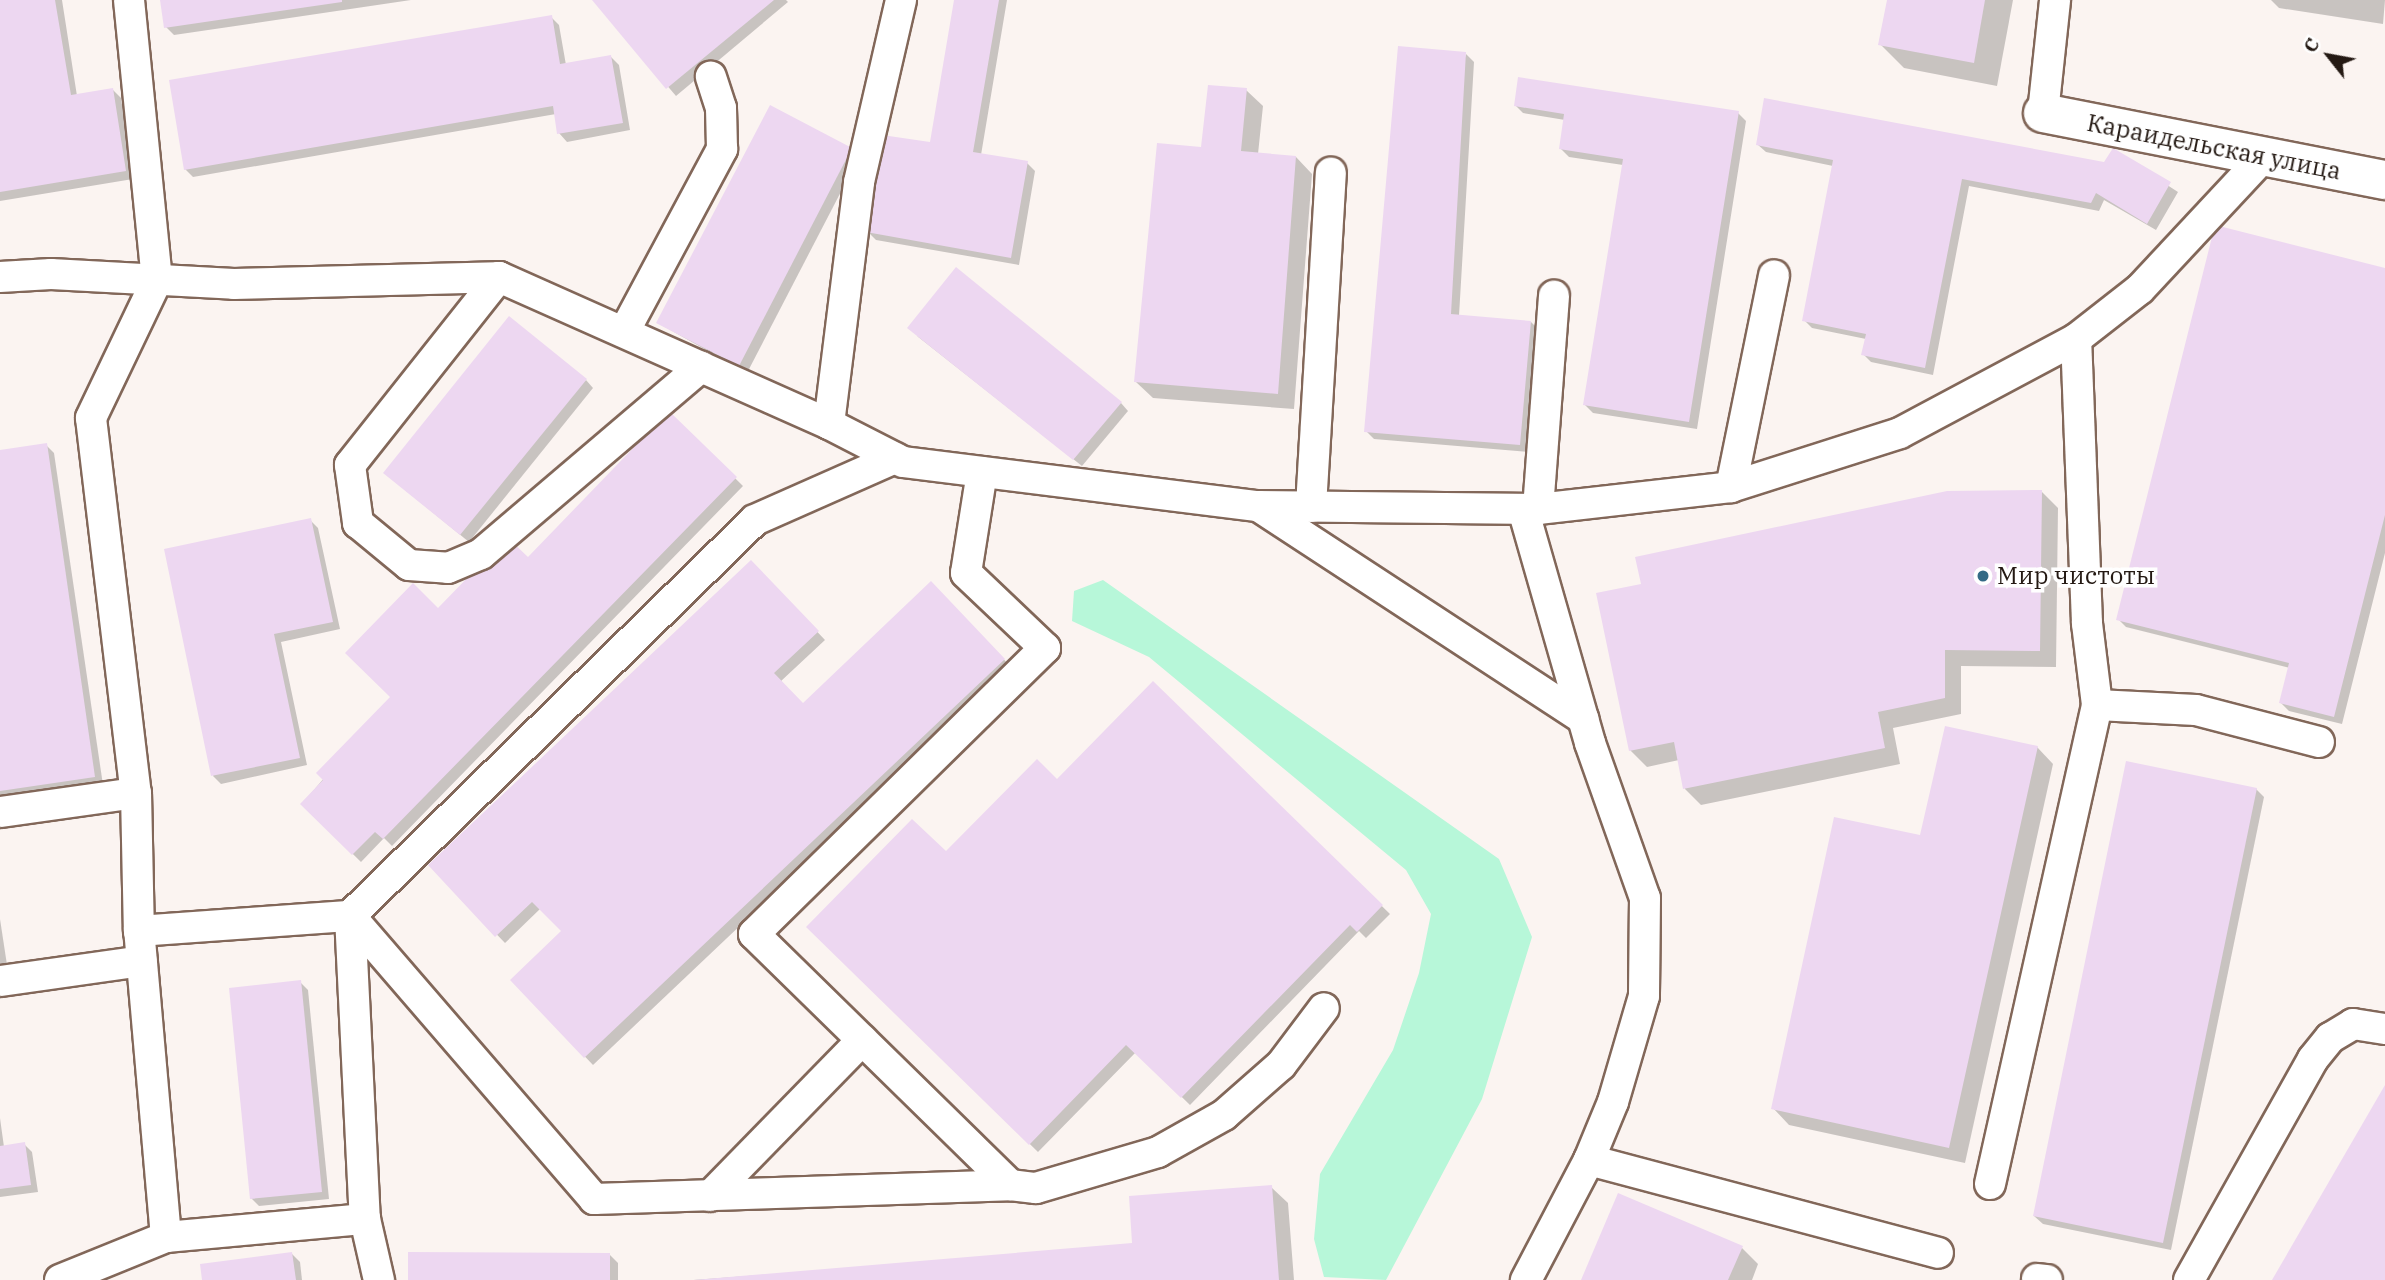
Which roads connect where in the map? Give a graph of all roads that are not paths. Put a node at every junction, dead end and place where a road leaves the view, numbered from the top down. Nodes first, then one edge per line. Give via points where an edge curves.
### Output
1 (129, 0) edge
2 (901, 0) edge
3 (2055, 0) edge
4 (711, 77) dead end
5 (2043, 113) joint
6 (2264, 156) junction
7 (1331, 173) dead end
8 (2385, 180) edge
9 (1774, 275) dead end
10 (499, 277) junction
11 (0, 278) edge
12 (157, 280) junction
13 (1554, 296) dead end
14 (624, 332) junction
15 (2076, 339) junction
16 (701, 368) junction
17 (829, 424) junction
18 (895, 458) junction
19 (982, 472) junction
20 (1731, 487) junction
21 (1258, 506) junction
22 (1311, 507) junction
23 (1531, 509) junction
24 (2097, 705) junction
25 (1583, 719) junction
26 (2319, 742) dead end
27 (136, 793) junction
28 (0, 812) edge
29 (350, 916) junction
30 (139, 932) junction
31 (142, 961) junction
32 (0, 981) edge
33 (1324, 1008) dead end
34 (2385, 1029) edge
35 (862, 1040) junction
36 (1589, 1160) junction
37 (1990, 1184) dead end
38 (1010, 1185) junction
39 (710, 1195) junction
40 (365, 1219) junction
41 (166, 1237) junction
42 (1938, 1253) dead end
43 (2037, 1279) edge
44 (60, 1280) edge
45 (379, 1280) edge
46 (1526, 1280) edge
47 (2046, 1280) edge
48 (2189, 1280) edge

1 - 12 lane
2 - 17 lane via 859,182
3 - 5 lane
4 - 14 lane via 721,108 722,149
5 - 6 street, Караидельская улица
6 - 8 street, Караидельская улица
6 - 15 lane via 2140,289
7 - 22 lane
9 - 20 lane
10 - 12 lane via 234,284
10 - 14 lane
10 - 16 lane via 350,465 358,523 409,565 449,568 481,554
11 - 12 lane via 51,274
12 - 27 lane via 91,418
13 - 23 lane
14 - 16 lane
15 - 20 lane via 1900,433
15 - 24 lane via 2087,623
16 - 17 lane
17 - 18 lane
18 - 19 lane
18 - 29 lane via 755,520
19 - 21 lane
19 - 35 lane via 966,573 1045,648 754,934
20 - 23 lane
21 - 22 lane
21 - 25 lane
22 - 23 lane
23 - 25 lane
24 - 26 lane via 2196,710
24 - 37 lane
25 - 36 lane via 1645,898 1644,996 1613,1102
27 - 28 lane
27 - 30 lane
29 - 30 lane
29 - 39 lane via 594,1199
29 - 40 lane
30 - 31 lane
31 - 32 lane
31 - 41 lane
33 - 38 lane via 1280,1065 1224,1115 1158,1152 1036,1188
34 - 48 lane via 2353,1024 2330,1038 2313,1059
35 - 38 lane
35 - 39 lane
36 - 42 lane
36 - 46 lane
38 - 39 lane
40 - 41 lane
40 - 45 lane
41 - 44 lane
43 - 47 lane

